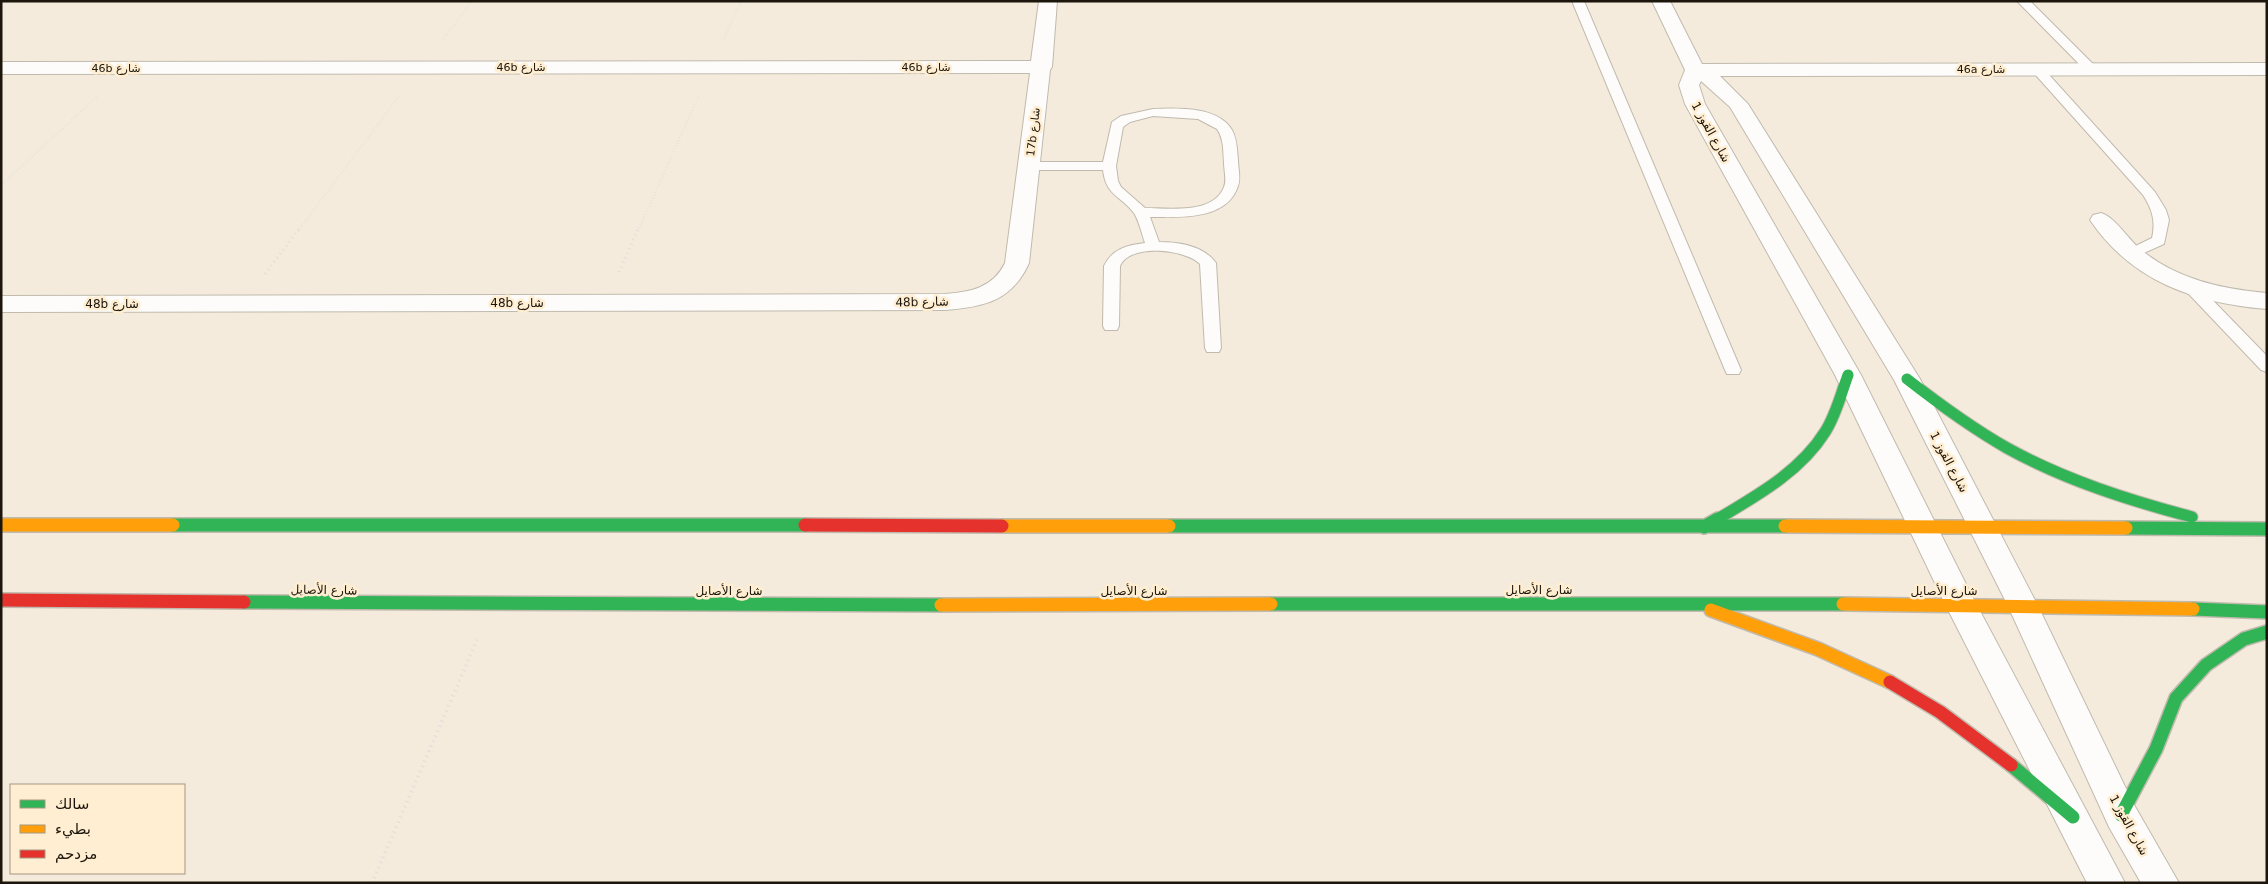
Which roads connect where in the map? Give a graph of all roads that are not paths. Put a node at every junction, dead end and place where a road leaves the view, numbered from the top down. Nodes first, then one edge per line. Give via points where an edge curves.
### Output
1 (1048, 1) edge
2 (1578, 1) edge
3 (1661, 1) edge
4 (2023, 1) edge
5 (1042, 67) junction
6 (1, 68) edge
7 (2037, 69) junction
8 (2090, 69) junction
9 (2267, 69) edge
10 (1695, 70) junction
11 (1029, 166) junction
12 (1109, 166) junction
13 (1141, 212) junction
14 (2101, 220) dead end
15 (1154, 248) junction
16 (2130, 254) junction
17 (1017, 263) joint
18 (2189, 285) junction
19 (2267, 302) edge
20 (1, 304) edge
21 (1111, 326) dead end
22 (1213, 348) dead end
23 (2267, 366) edge
24 (1733, 370) dead end
25 (1848, 375) junction
26 (1907, 379) junction
27 (1, 526) edge
28 (1982, 526) junction
29 (1704, 527) junction
30 (1922, 527) junction
31 (2234, 529) junction
32 (2267, 529) edge
33 (1, 600) edge
34 (1691, 603) junction
35 (1960, 604) junction
36 (2023, 606) junction
37 (2267, 612) edge
38 (2267, 632) edge
39 (2121, 815) junction
40 (2073, 817) junction
41 (2107, 883) edge
42 (2161, 883) edge

1 - 5 street, 17b شارع
2 - 24 lane
3 - 10 street
4 - 8 lane
5 - 6 street, 46b شارع
5 - 11 street, 17b شارع
7 - 8 street, 46a شارع
7 - 10 street, 46a شارع
7 - 16 lane via 2148,192 2160,210 2163,226 2158,241
8 - 9 street, 46a شارع
10 - 25 street, شارع القوز 1 via 1690,86 1695,104
10 - 26 street, شارع القوز 1 via 1713,80 1738,104
11 - 12 lane
11 - 17 street, 17b شارع
12 - 13 lane via 1115,189
12 - 13 lane via 1117,125 1129,116 1193,114 1214,120 1227,132 1232,181 1226,196 1197,210
13 - 15 lane
14 - 16 street via 2111,237
15 - 21 lane via 1128,250 1113,261
15 - 22 lane via 1191,250 1208,264
16 - 18 street
17 - 20 street, 48b شارع via 1014,274 1003,286 987,296 966,300
18 - 19 street via 2224,296
18 - 23 lane
25 - 29 main road via 1835,411 1821,438 1807,455 1756,496
25 - 30 street, شارع القوز 1
26 - 28 street, شارع القوز 1
26 - 31 main road via 1979,433 2059,475 2103,492
27 - 29 main road
28 - 30 main road
28 - 31 main road
28 - 36 street, شارع القوز 1
29 - 30 main road
30 - 35 street, شارع القوز 1
31 - 32 main road
33 - 34 main road, شارع الأصايل via 492,605
34 - 35 main road, شارع الأصايل
34 - 40 main road via 1808,644 1861,667 1920,699 1967,730
35 - 36 main road, شارع الأصايل
35 - 40 street, شارع القوز 1
36 - 37 main road, شارع الأصايل
36 - 39 street, شارع القوز 1
38 - 39 main road via 2244,639 2206,665 2176,698 2156,749
39 - 42 street, شارع القوز 1
40 - 41 street, شارع القوز 1

